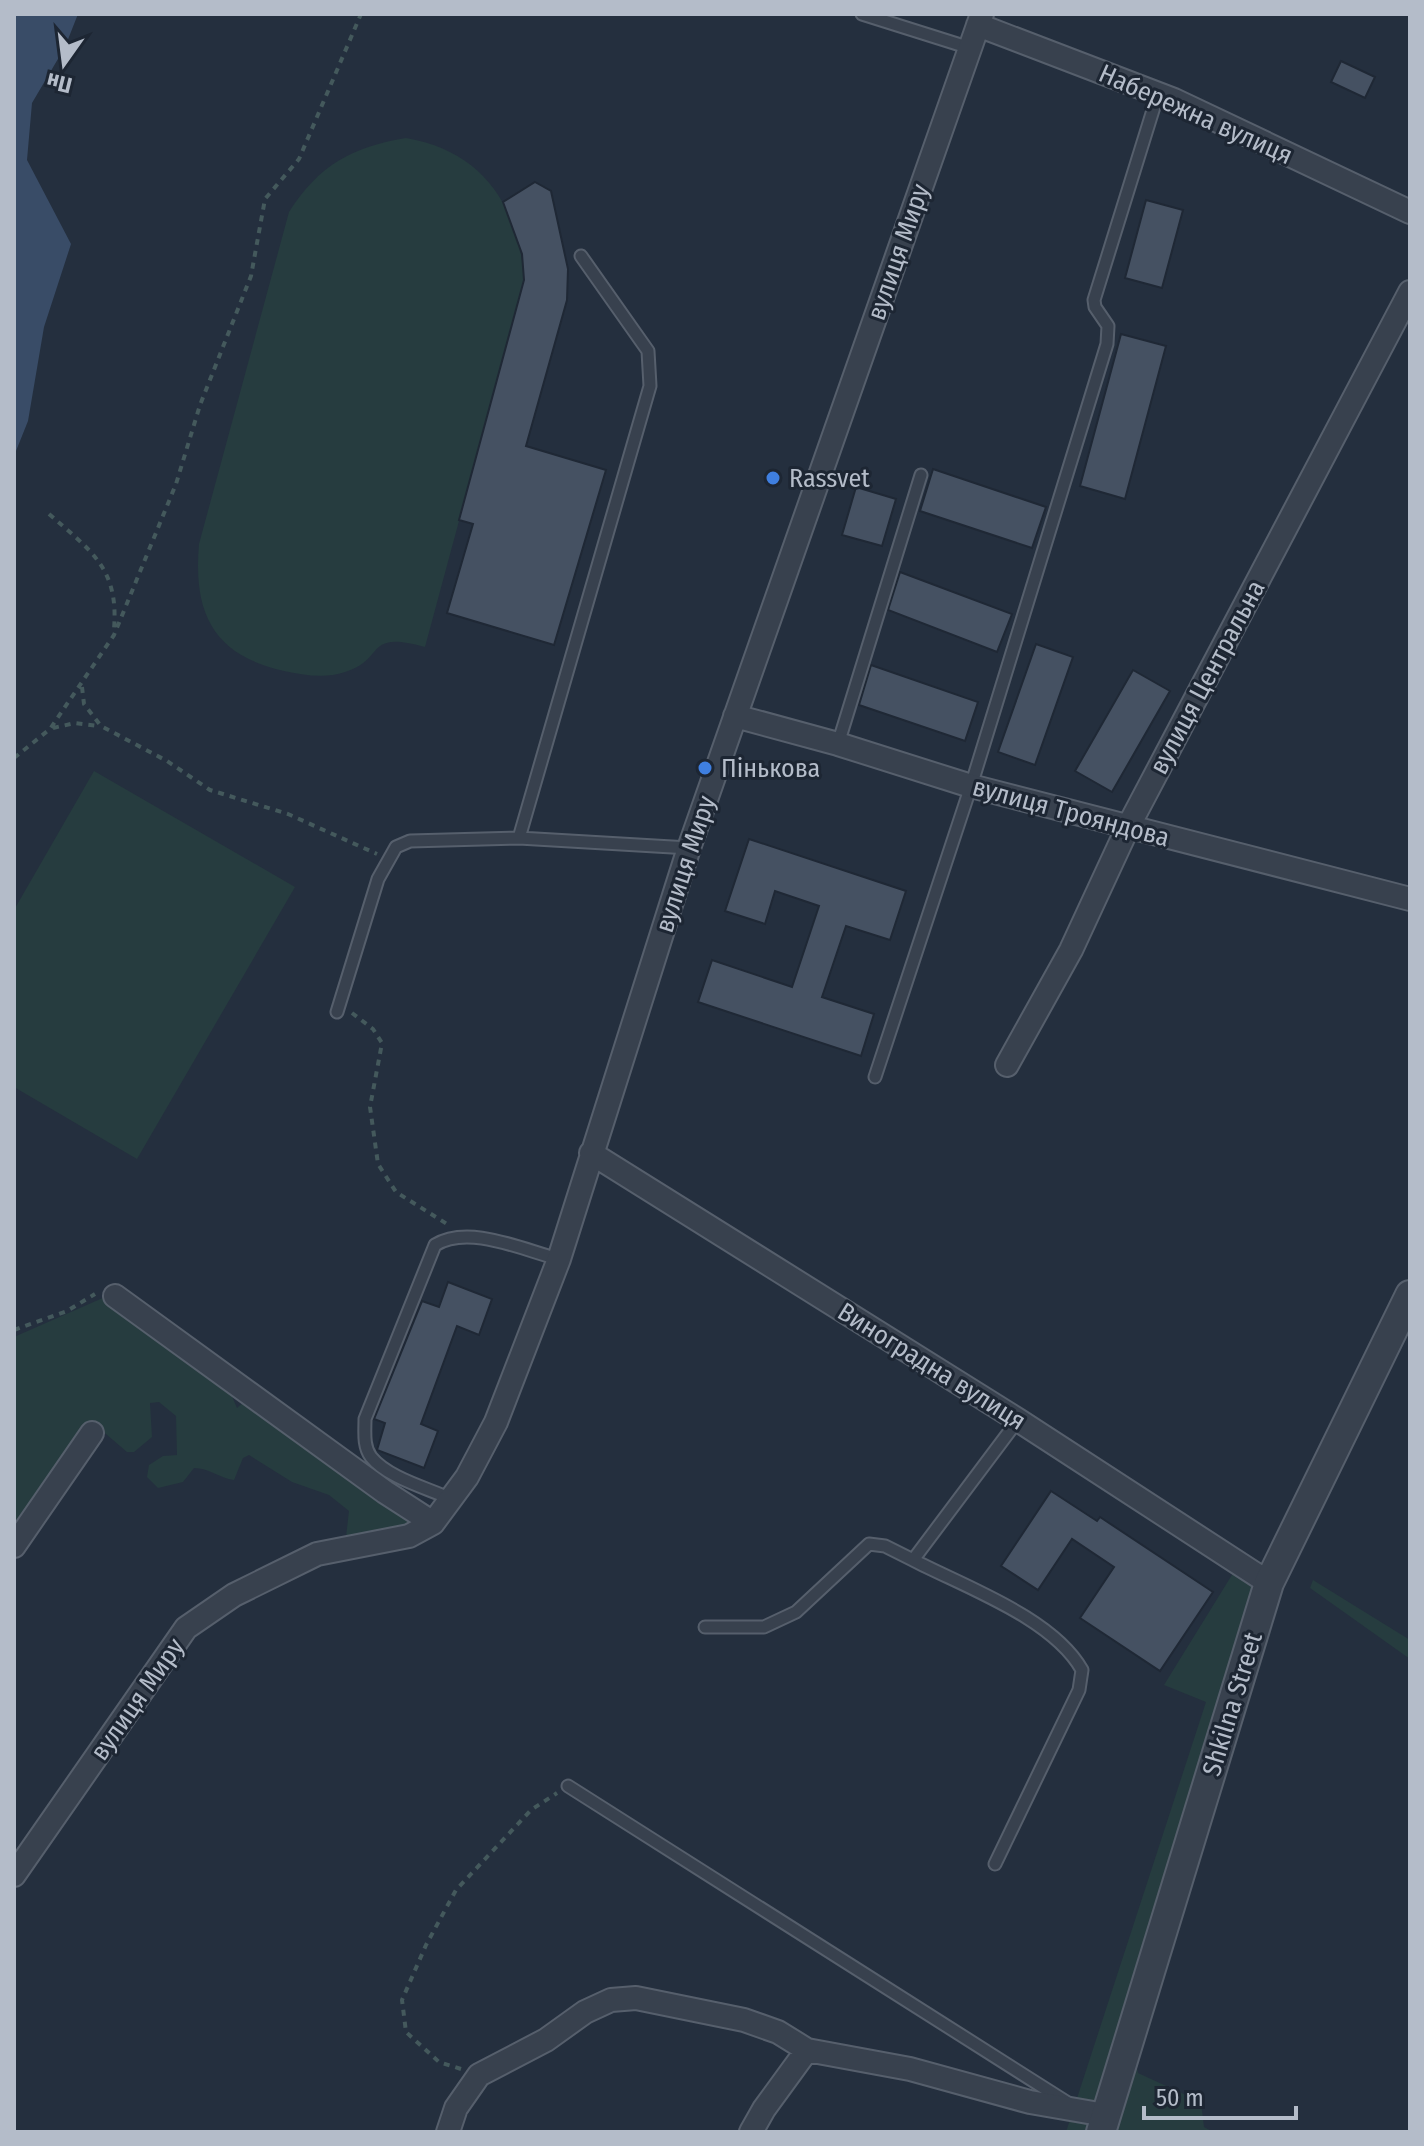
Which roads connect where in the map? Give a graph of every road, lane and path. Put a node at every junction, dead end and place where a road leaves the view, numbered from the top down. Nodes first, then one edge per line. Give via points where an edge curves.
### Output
1 (361, 14) edge
2 (862, 14) edge
3 (980, 20) edge
4 (970, 48) junction
5 (1158, 94) junction
6 (1410, 212) edge
7 (581, 256) dead end
8 (1410, 292) edge
9 (921, 475) dead end
10 (49, 514) dead end
11 (114, 635) junction
12 (82, 685) junction
13 (735, 716) junction
14 (101, 726) junction
15 (50, 729) junction
16 (838, 744) junction
17 (14, 758) edge
18 (971, 786) junction
19 (1128, 827) junction
20 (519, 838) junction
21 (689, 848) junction
22 (387, 858) junction
23 (1410, 899) edge
24 (342, 995) junction
25 (337, 1012) dead end
26 (1007, 1065) dead end
27 (875, 1077) dead end
28 (591, 1153) junction
29 (466, 1236) junction
30 (559, 1259) junction
31 (1410, 1295) edge
32 (115, 1296) joint
33 (14, 1328) edge
34 (1018, 1420) junction
35 (92, 1433) dead end
36 (451, 1499) junction
37 (433, 1523) junction
38 (14, 1546) edge
39 (913, 1560) junction
40 (1269, 1583) junction
41 (705, 1627) dead end
42 (568, 1786) joint
43 (995, 1864) dead end
44 (14, 1875) edge
45 (807, 2050) junction
46 (479, 2075) junction
47 (1076, 2108) junction
48 (1103, 2124) edge
49 (448, 2132) edge
50 (751, 2132) edge

1 - 11 path via 299,159 265,199 251,276 200,405 176,484
2 - 4 lane
3 - 4 street, вулиця Миру
3 - 5 street, Набережна вулиця
4 - 13 street, вулиця Миру
5 - 6 street, Набережна вулиця
5 - 18 lane via 1094,300 1108,326 1107,344
7 - 20 lane via 648,351 650,386
8 - 19 street, вулиця Центральна
9 - 16 lane
10 - 11 path via 105,567 115,599
11 - 12 path
12 - 14 path via 84,704
12 - 15 path
13 - 16 street, вулиця Трояндова
13 - 21 street, вулиця Миру
14 - 15 path via 62,724
14 - 22 path via 210,790 288,814
15 - 17 path
16 - 18 street, вулиця Трояндова
18 - 19 street, вулиця Трояндова
18 - 27 lane
19 - 23 street, вулиця Трояндова
19 - 26 street, вулиця Центральна via 1071,950
20 - 21 lane
20 - 22 lane via 410,841
21 - 28 street, вулиця Миру
22 - 24 lane
24 - 25 lane
24 - 29 path via 353,1016 373,1029 382,1043 370,1107 378,1164 396,1192
28 - 30 street, вулиця Миру
28 - 34 street, Виноградна вулиця
29 - 30 lane
29 - 36 lane via 449,1236 435,1245 365,1419 371,1457
30 - 36 street, вулиця Миру via 496,1422
31 - 40 street, Shkilna Street
32 - 33 path via 95,1294 67,1311
32 - 37 street
34 - 39 lane
34 - 40 street, Виноградна вулиця
35 - 38 street
36 - 37 street, вулиця Миру
37 - 44 street, вулиця Миру via 409,1536 317,1554 234,1595 186,1628
39 - 41 lane via 869,1544 796,1612 764,1627
39 - 43 lane via 1022,1616 1063,1644 1082,1670 1079,1690
40 - 48 street, Shkilna Street
42 - 46 path via 531,1810 456,1890 402,2000 406,2032 439,2062
42 - 47 lane
45 - 46 street via 744,2020 636,1998 611,2000 585,2012 546,2040
45 - 47 street
45 - 50 street
46 - 49 street via 456,2108
47 - 48 street

